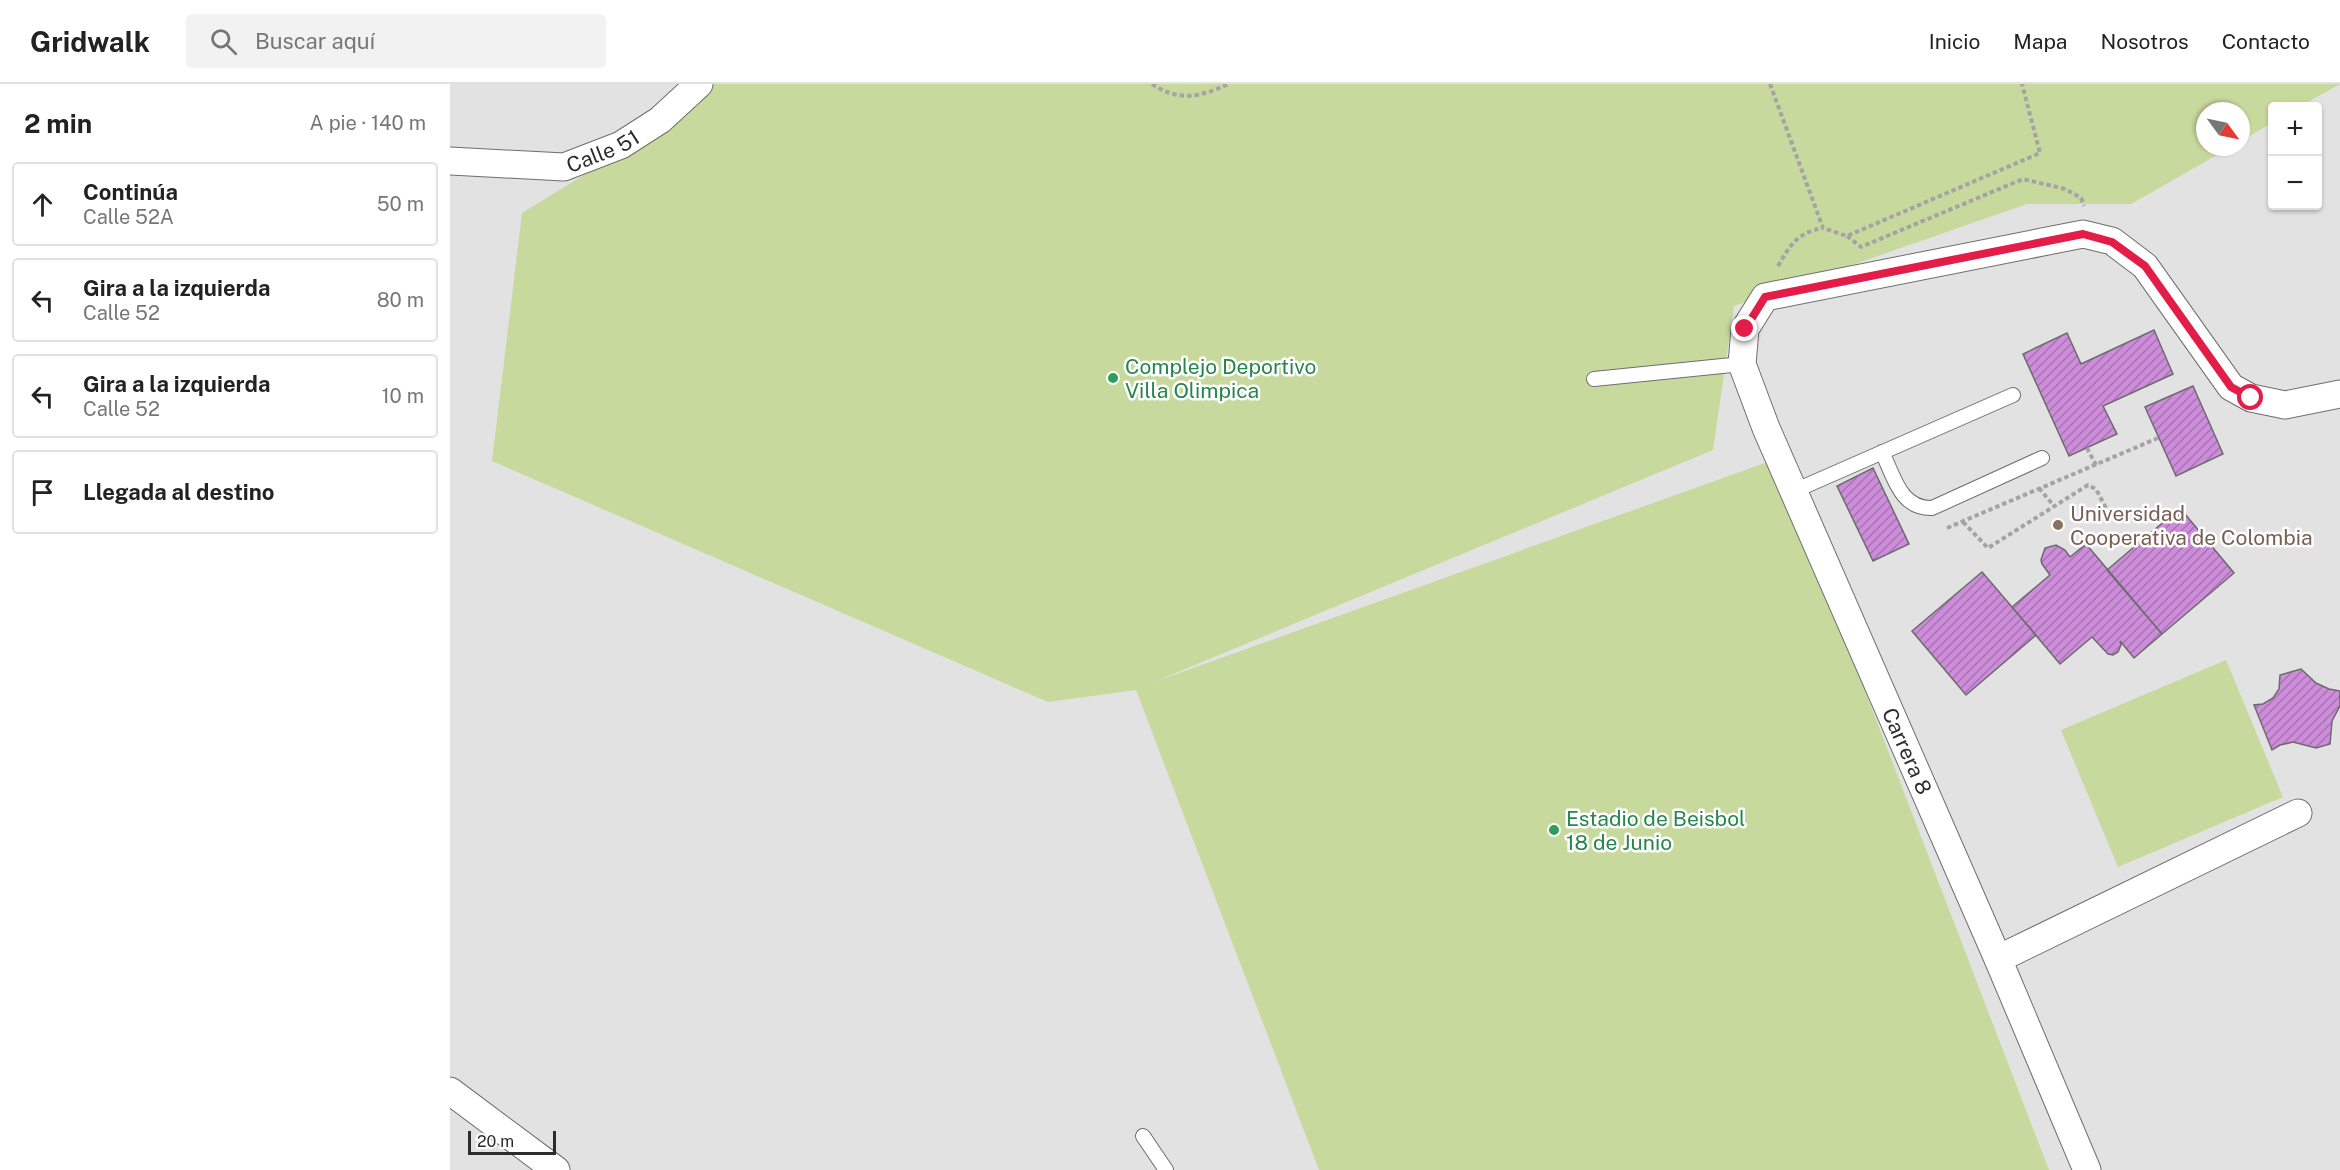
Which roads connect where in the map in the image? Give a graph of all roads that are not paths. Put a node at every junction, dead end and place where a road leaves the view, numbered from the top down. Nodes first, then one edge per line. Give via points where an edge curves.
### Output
1 (699, 84) edge
2 (450, 161) edge
3 (1742, 364) junction
4 (1594, 379) dead end
5 (2340, 394) edge
6 (2013, 395) dead end
7 (1882, 452) junction
8 (2042, 458) dead end
9 (1794, 491) junction
10 (2298, 813) dead end
11 (1998, 959) junction
12 (450, 1091) edge
13 (1143, 1136) dead end
14 (556, 1170) edge
15 (1166, 1170) edge
16 (2087, 1170) edge

1 - 2 street, Calle 51 via 660,120 621,145 564,167
3 - 4 lane
3 - 5 street, Carrera 8 via 1745,329 1765,297 2083,234 2112,242 2145,266 2231,387 2251,398 2285,405
3 - 9 street, Carrera 8
6 - 7 lane
7 - 8 lane via 1908,501 1920,508 1932,508
7 - 9 lane
9 - 11 street, Carrera 8
10 - 11 street
11 - 16 street, Carrera 8
12 - 14 street
13 - 15 lane

